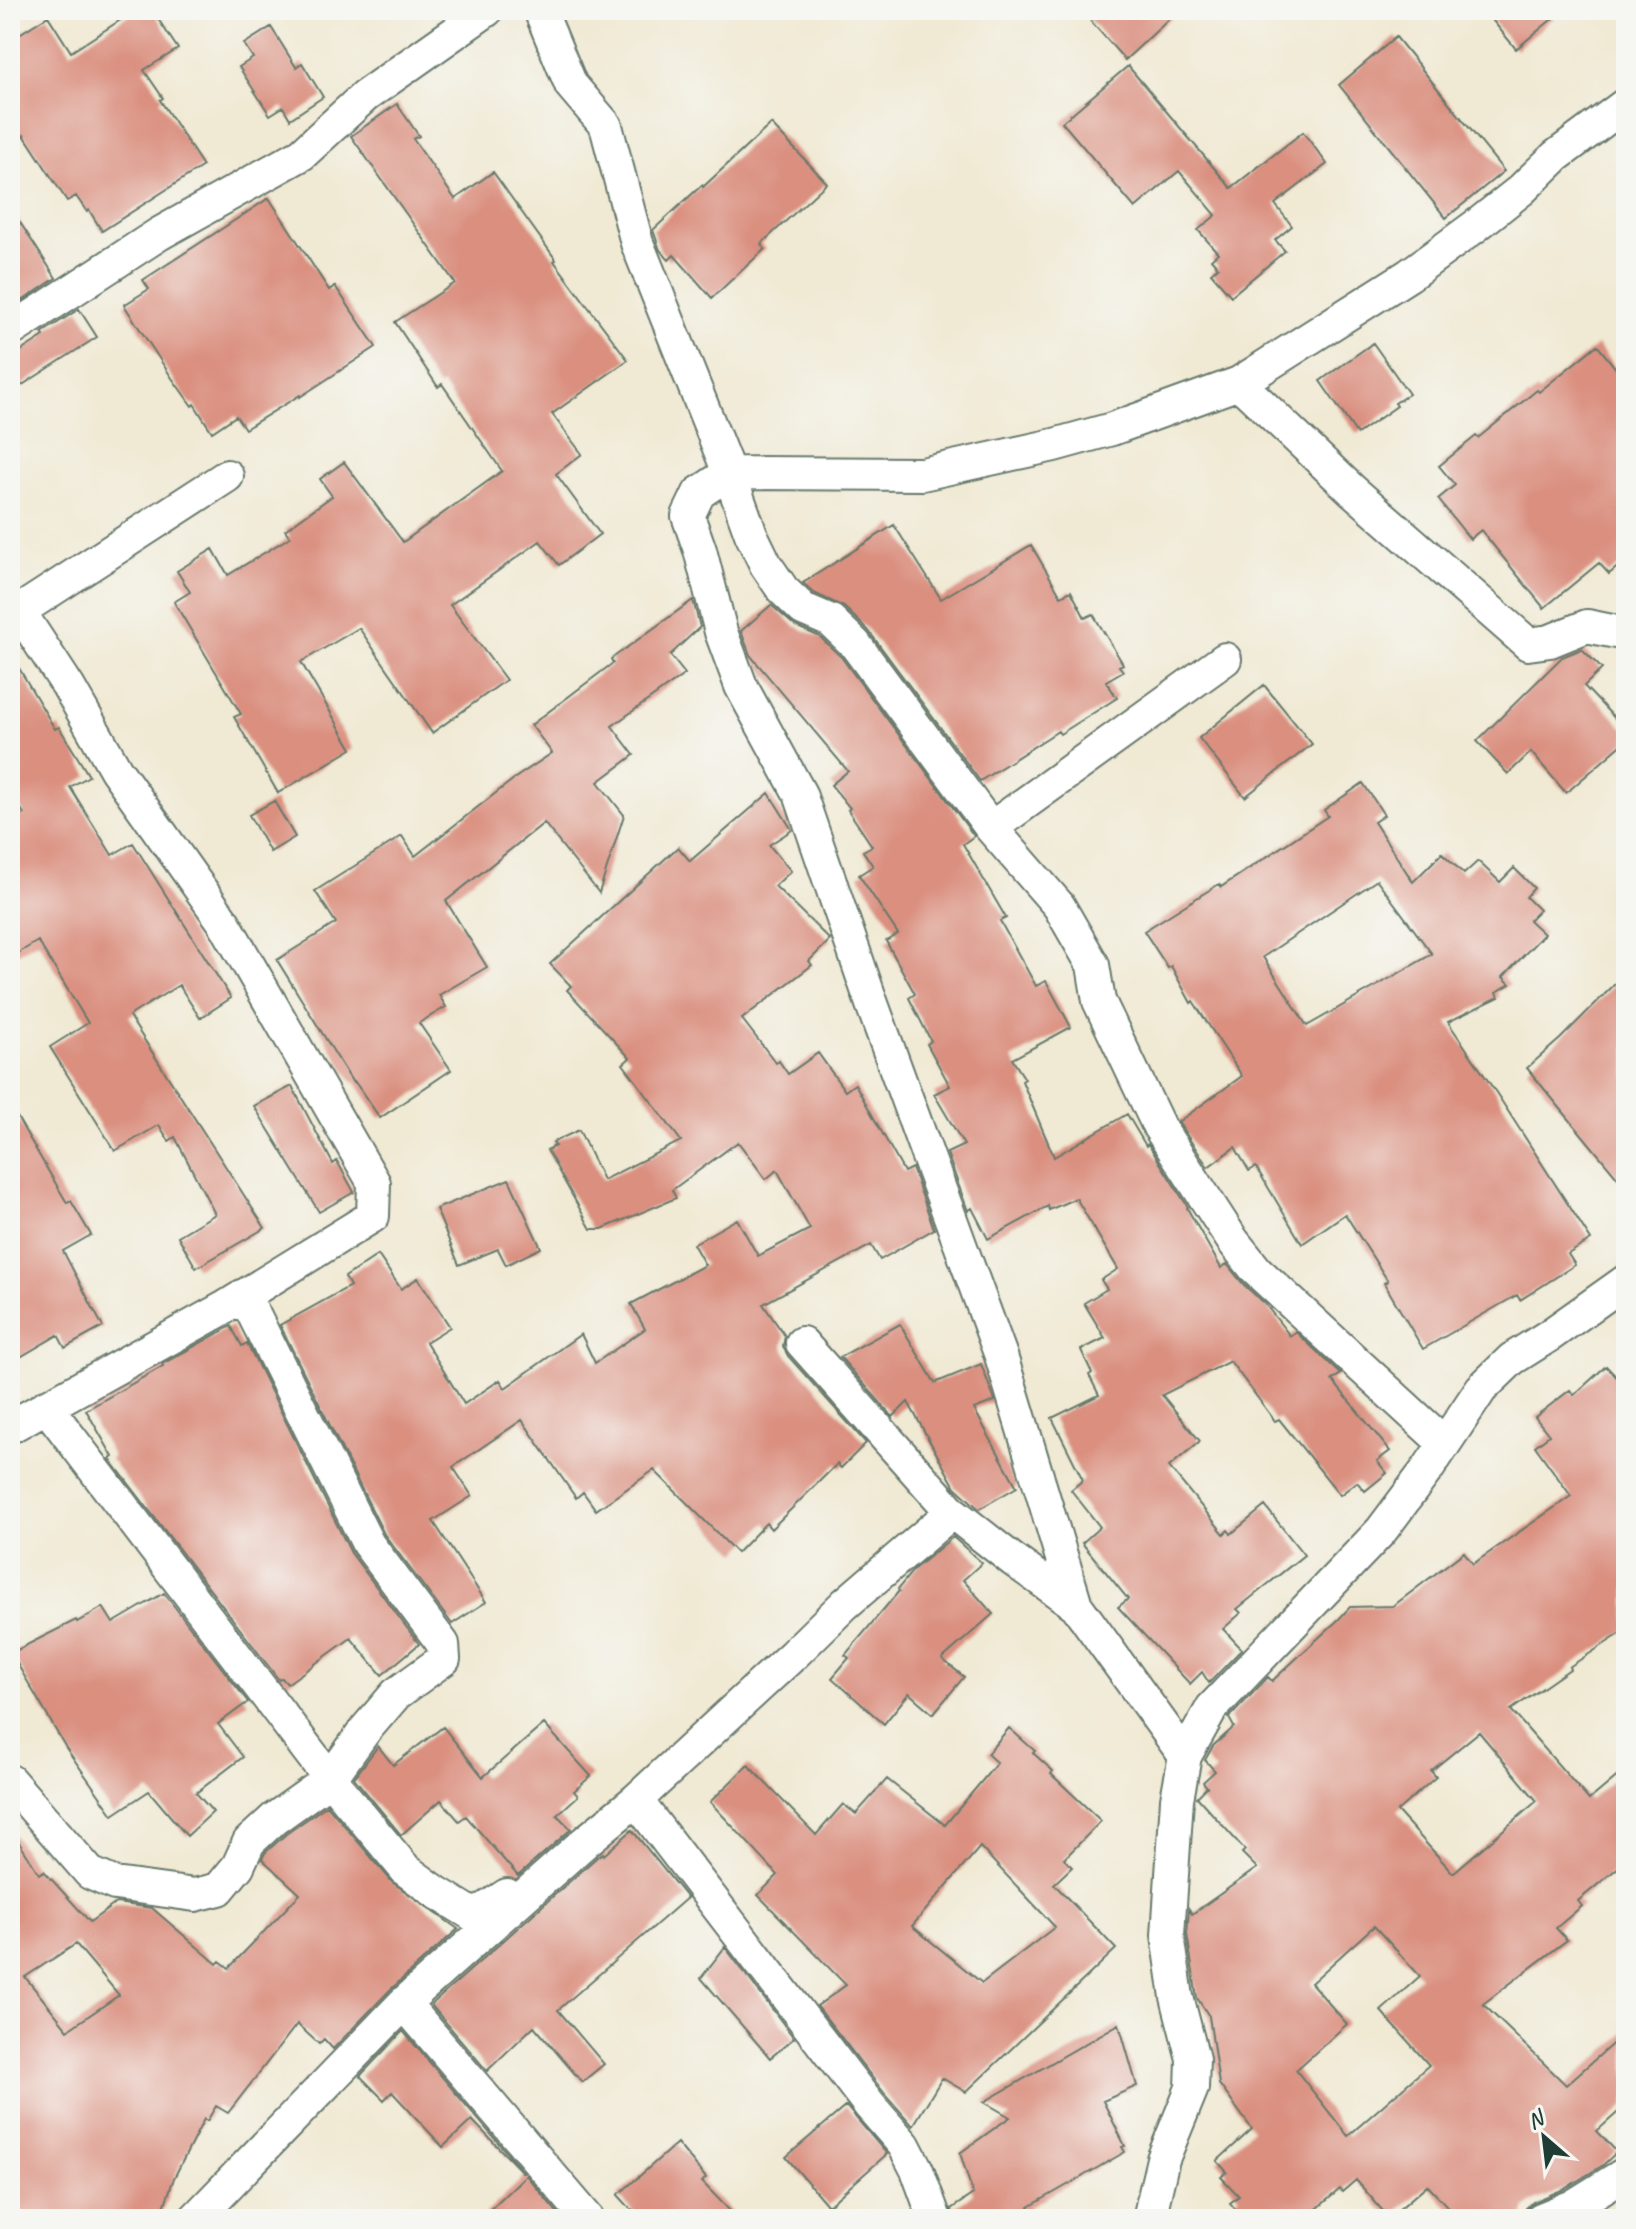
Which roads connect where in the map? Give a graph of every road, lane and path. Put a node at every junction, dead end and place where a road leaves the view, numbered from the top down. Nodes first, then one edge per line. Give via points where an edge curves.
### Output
1 (487, 10) edge
2 (540, 10) edge
3 (1626, 104) edge
4 (10, 331) edge
5 (1239, 383) junction
6 (729, 473) junction
7 (227, 476) dead end
8 (14, 614) edge
9 (1626, 634) edge
10 (1225, 659) dead end
11 (991, 828) junction
12 (1626, 1281) edge
13 (244, 1295) junction
14 (802, 1343) dead end
15 (46, 1406) junction
16 (10, 1427) edge
17 (1444, 1443) junction
18 (952, 1512) junction
19 (1076, 1605) junction
20 (1185, 1756) junction
21 (330, 1779) junction
22 (10, 1781) edge
23 (636, 1800) junction
24 (585, 1842) junction
25 (404, 2003) junction
26 (1626, 2173) edge
27 (195, 2219) edge
28 (588, 2219) edge
29 (935, 2219) edge
30 (1149, 2219) edge
31 (1541, 2219) edge

1 - 4 street via 365,96 302,154 159,234
2 - 6 street via 571,85 606,126 637,243
3 - 5 street via 1409,275
5 - 6 street via 1112,429 922,474
5 - 9 street via 1528,644 1587,626
6 - 11 street via 751,534 783,590 855,644
6 - 19 street via 699,493 688,516 721,632 741,686 800,794 1001,1356
7 - 8 street
8 - 13 street via 68,686 116,770 225,924 374,1183 373,1216
10 - 11 street
11 - 17 street via 1059,906 1093,965 1099,1001 1159,1127 1233,1241 1257,1271
12 - 17 street via 1512,1359 1481,1389
13 - 15 street
13 - 21 street via 368,1544 443,1644 444,1659 396,1694
14 - 18 street
15 - 16 street
15 - 21 street
17 - 20 street via 1381,1531 1212,1708
18 - 19 street
18 - 23 street via 845,1604
19 - 20 street
20 - 30 street via 1168,1935 1193,2059 1192,2088 1163,2159
21 - 22 street via 249,1842 219,1889 195,1895 115,1884 90,1873
21 - 24 street via 406,1870 475,1916
23 - 24 street
23 - 29 street via 904,2145
24 - 25 street
25 - 27 street
25 - 28 street
26 - 31 street

